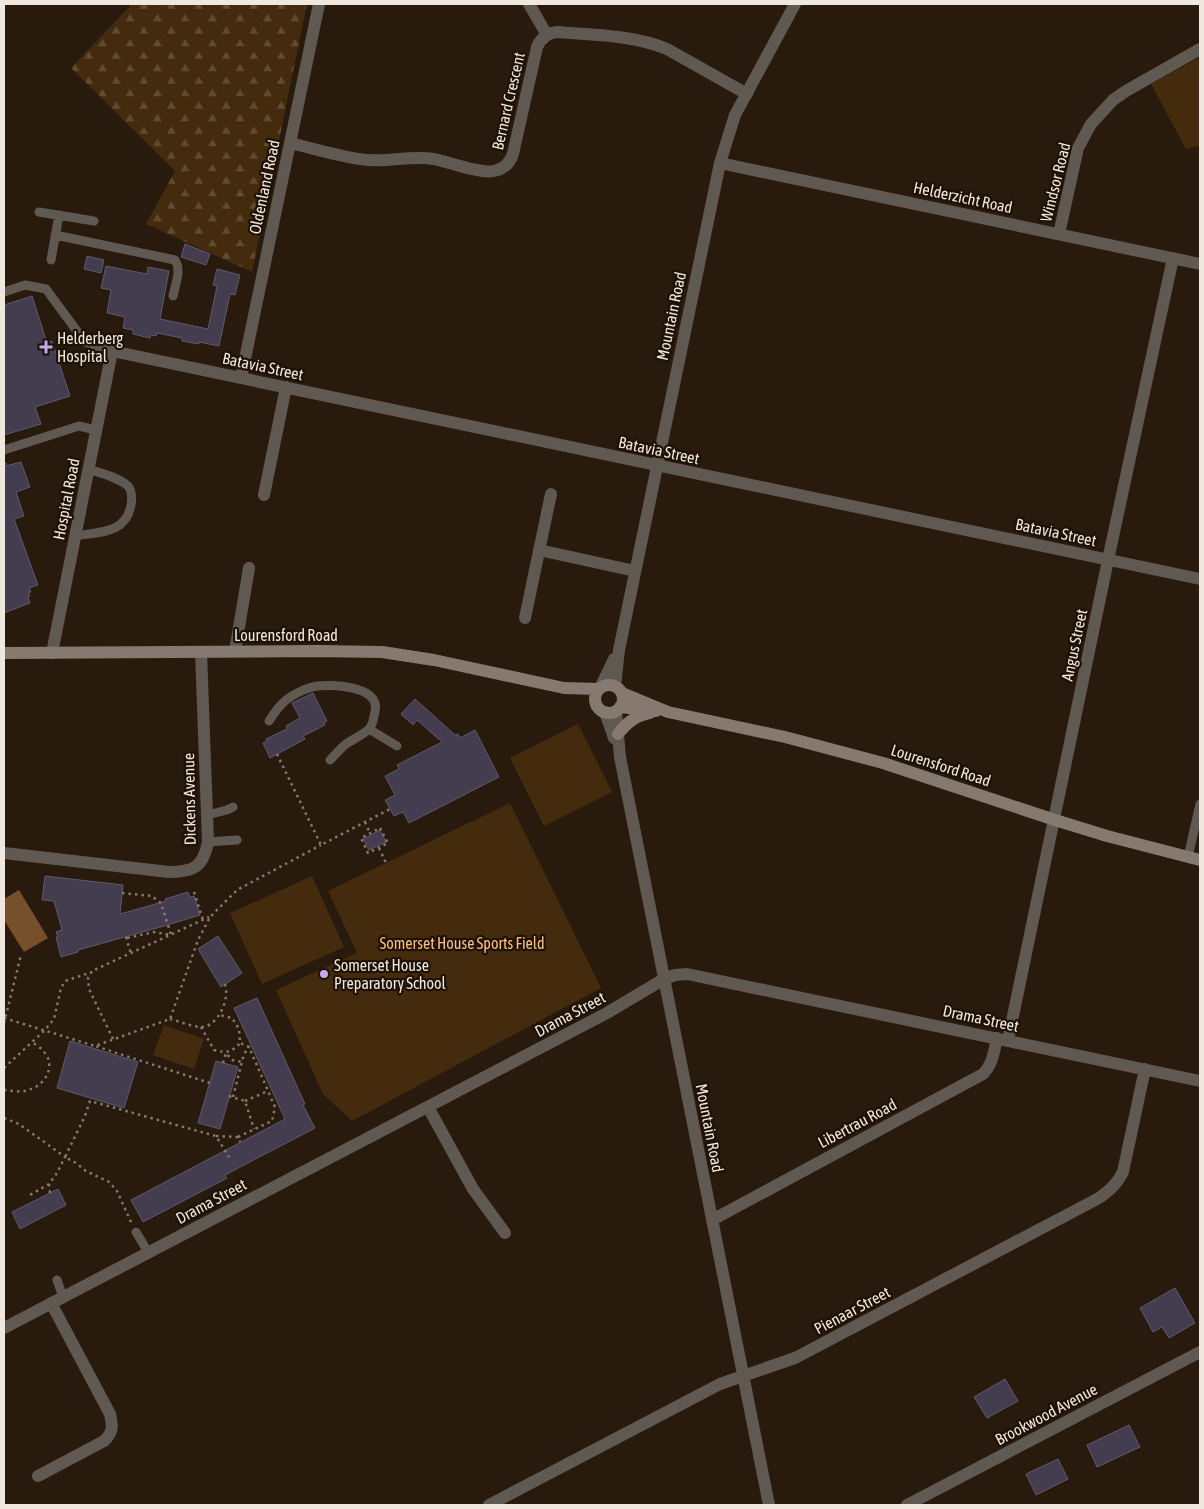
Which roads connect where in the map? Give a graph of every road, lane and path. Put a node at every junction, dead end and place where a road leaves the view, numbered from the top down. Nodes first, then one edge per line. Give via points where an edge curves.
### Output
1 (319, 4) edge
2 (529, 4) edge
3 (795, 4) edge
4 (547, 35) junction
5 (1200, 49) edge
6 (747, 94) junction
7 (290, 143) junction
8 (720, 162) junction
9 (39, 212) dead end
10 (59, 215) junction
11 (94, 221) dead end
12 (1059, 234) junction
13 (55, 235) junction
14 (1173, 258) junction
15 (51, 260) dead end
16 (1200, 264) edge
17 (4, 292) edge
18 (173, 296) dead end
19 (112, 351) junction
20 (240, 378) junction
21 (286, 387) junction
22 (96, 430) junction
23 (4, 450) edge
24 (657, 466) junction
25 (88, 469) junction
26 (551, 494) dead end
27 (264, 495) dead end
28 (75, 536) junction
29 (539, 550) junction
30 (1108, 560) junction
31 (249, 568) dead end
32 (635, 571) junction
33 (1200, 579) edge
34 (526, 618) dead end
35 (619, 650) junction
36 (235, 651) junction
37 (201, 652) junction
38 (4, 653) edge
39 (52, 653) junction
40 (564, 688) junction
41 (599, 688) junction
42 (618, 689) junction
43 (595, 703) junction
44 (614, 710) junction
45 (663, 711) junction
46 (269, 721) dead end
47 (369, 729) junction
48 (618, 734) junction
49 (397, 746) dead end
50 (277, 754) dead end
51 (620, 757) junction
52 (330, 760) dead end
53 (1200, 804) edge
54 (233, 807) dead end
55 (390, 809) dead end
56 (207, 815) junction
57 (1055, 820) junction
58 (365, 822) junction
59 (370, 833) junction
60 (237, 840) dead end
61 (208, 842) junction
62 (321, 845) junction
63 (378, 848) junction
64 (4, 853) edge
65 (1194, 859) edge
66 (386, 863) dead end
67 (194, 892) dead end
68 (122, 893) dead end
69 (210, 917) junction
70 (203, 920) junction
71 (171, 935) junction
72 (131, 954) junction
73 (21, 955) dead end
74 (92, 972) junction
75 (664, 979) junction
76 (225, 984) dead end
77 (220, 1015) junction
78 (4, 1018) edge
79 (170, 1019) junction
80 (4, 1024) edge
81 (201, 1027) junction
82 (44, 1030) junction
83 (1003, 1039) junction
84 (113, 1040) junction
85 (32, 1042) junction
86 (240, 1043) junction
87 (94, 1046) junction
88 (249, 1047) junction
89 (226, 1053) junction
90 (242, 1062) junction
91 (223, 1063) dead end
92 (4, 1068) edge
93 (1145, 1069) junction
94 (1200, 1081) edge
95 (210, 1083) dead end
96 (4, 1090) edge
97 (268, 1091) junction
98 (246, 1101) junction
99 (428, 1107) junction
100 (4, 1118) edge
101 (254, 1129) junction
102 (216, 1136) junction
103 (238, 1137) junction
104 (240, 1142) dead end
105 (65, 1157) junction
106 (229, 1157) dead end
107 (49, 1184) junction
108 (50, 1193) dead end
109 (30, 1195) dead end
110 (712, 1220) junction
111 (134, 1228) joint
112 (505, 1233) dead end
113 (148, 1252) junction
114 (56, 1280) dead end
115 (63, 1297) junction
116 (51, 1303) junction
117 (4, 1328) edge
118 (1200, 1352) edge
119 (743, 1376) junction
120 (38, 1476) dead end
121 (489, 1505) edge
122 (769, 1505) edge
123 (907, 1505) edge

1 - 7 street, Oldenland Road
2 - 4 street
3 - 6 street, Mountain Road
4 - 6 street via 558,32 653,43
4 - 7 street, Bernard Crescent via 537,47 514,154 501,169 484,171 421,158 370,160
5 - 12 street, Windsor Road via 1126,91 1101,111 1091,124 1078,148
6 - 8 street, Mountain Road
7 - 20 street, Oldenland Road
8 - 12 street, Helderzicht Road
8 - 24 street, Mountain Road
9 - 10 lane
10 - 11 lane
10 - 13 lane
12 - 14 street, Helderzicht Road
13 - 15 lane
13 - 18 lane via 175,260 179,270
14 - 16 street, Helderzicht Road
14 - 30 street, Angus Street
17 - 19 lane via 25,285 46,289 85,342
19 - 20 street, Batavia Street
19 - 22 street, Hospital Road
20 - 21 street, Batavia Street
21 - 24 street, Batavia Street
21 - 27 street
22 - 23 lane via 80,426
22 - 25 street, Hospital Road
24 - 30 street, Batavia Street
24 - 32 street, Mountain Road
25 - 28 street, Hospital Road
25 - 28 lane via 128,487 131,503 126,518 118,527
26 - 29 street
28 - 39 street, Hospital Road
29 - 32 street
29 - 34 street
30 - 33 street, Batavia Street
30 - 57 street, Angus Street
31 - 36 street
32 - 35 street, Mountain Road
35 - 41 street, Mountain Road
35 - 42 street, Mountain Road
36 - 37 street, Lourensford Road
36 - 40 street, Lourensford Road via 390,653
37 - 39 street, Lourensford Road
37 - 56 street, Dickens Avenue
38 - 39 street, Lourensford Road
40 - 41 street, Lourensford Road
40 - 43 street, Lourensford Road
41 - 42 street via 608,684
41 - 43 street
42 - 44 street via 623,698
42 - 45 street, Lourensford Road
43 - 44 street via 599,709
44 - 45 street, Lourensford Road
44 - 48 street, Mountain Road
44 - 51 street, Mountain Road
45 - 48 street via 634,718
45 - 57 street, Lourensford Road via 785,737 883,763
46 - 47 lane via 292,695 314,686 332,686 368,693 376,707
47 - 49 lane
47 - 52 lane via 346,744
48 - 51 street, Mountain Road
50 - 62 path
51 - 75 street, Mountain Road
53 - 65 lane
54 - 56 lane
55 - 58 path
56 - 61 street, Dickens Avenue
57 - 65 street, Lourensford Road
57 - 83 street, Angus Street
58 - 59 path
58 - 62 path
59 - 63 path via 361,838 368,853
59 - 63 path via 380,828 388,844
60 - 61 lane
61 - 64 street, Dickens Avenue via 206,855 199,864 182,872
62 - 69 path via 237,890
63 - 66 path
67 - 70 path
68 - 71 path via 152,896 161,902
69 - 70 path
69 - 79 path via 198,940
70 - 71 path
71 - 72 path
71 - 72 path via 154,932 127,937
72 - 74 path
73 - 78 path
74 - 82 path via 65,981 54,1019
74 - 84 path via 88,978 89,989
75 - 83 street, Drama Street via 687,974
75 - 99 street, Drama Street via 607,1013
75 - 110 street, Mountain Road
76 - 77 path via 225,1003
77 - 81 path
77 - 86 path via 232,1018 240,1029
78 - 80 path
78 - 82 path
79 - 81 path
79 - 84 path
81 - 89 path via 214,1050
82 - 85 path
82 - 87 path
83 - 93 street, Drama Street
83 - 110 street, Libertrau Road via 983,1074
84 - 87 path
85 - 92 path
85 - 96 path via 45,1052 49,1060 50,1070 44,1081 32,1089
86 - 88 path
86 - 89 path
87 - 95 path
88 - 90 path
88 - 97 path
89 - 90 path via 232,1060
89 - 91 path
90 - 98 path via 231,1097
93 - 94 street, Drama Street
93 - 119 street, Pienaar Street via 1124,1172 1110,1190 795,1358
97 - 98 path
97 - 101 path via 275,1107 272,1121
98 - 101 path
99 - 112 street via 473,1189
99 - 113 street, Drama Street
100 - 105 path via 19,1124
101 - 103 path
102 - 103 path
102 - 105 path via 90,1101
102 - 106 path
103 - 104 path
105 - 107 path
105 - 111 path via 109,1182 117,1191
107 - 108 path
107 - 109 path
110 - 119 street, Mountain Road
111 - 113 lane
113 - 115 street, Drama Street
114 - 115 lane
115 - 116 street, Drama Street
116 - 117 street, Drama Street
116 - 120 street via 110,1414 112,1430 104,1441
118 - 123 street, Brookwood Avenue
119 - 121 street, Pienaar Street via 720,1384
119 - 122 street, Mountain Road

